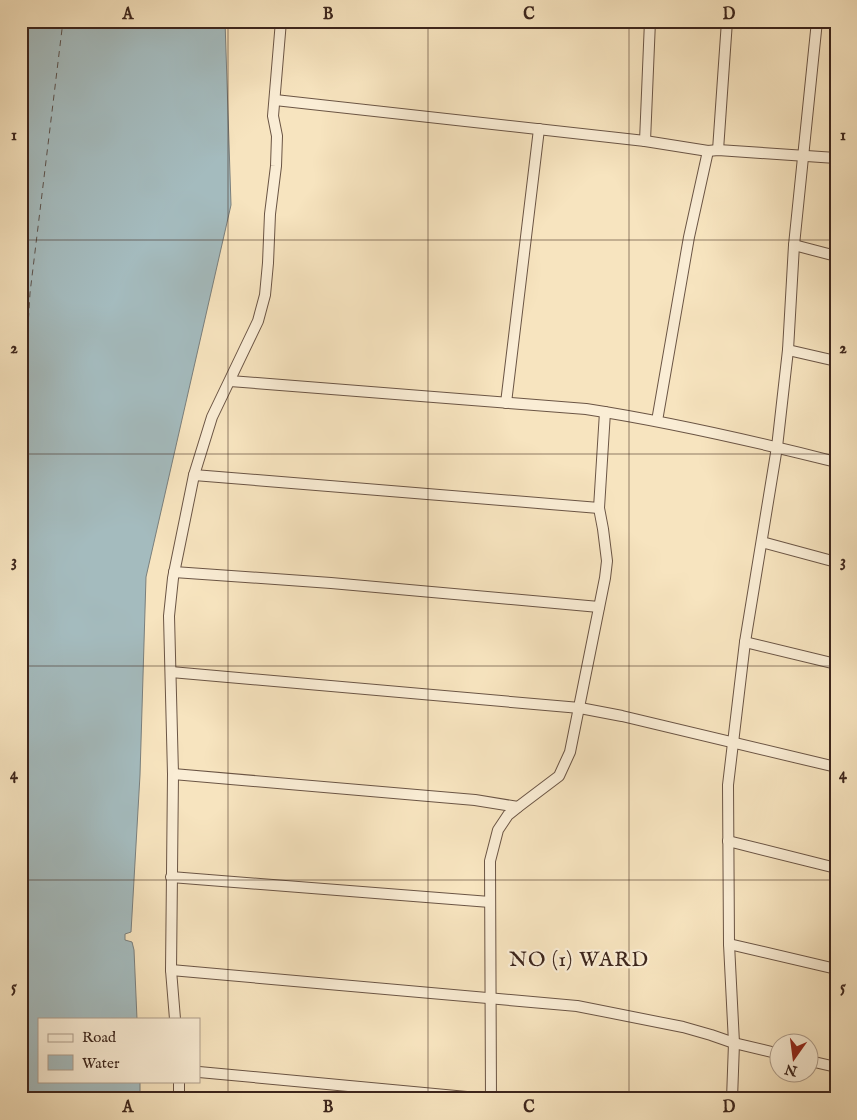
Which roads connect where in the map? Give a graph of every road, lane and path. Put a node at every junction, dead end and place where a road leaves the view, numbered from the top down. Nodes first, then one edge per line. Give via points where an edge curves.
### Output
1 (281, 21) edge
2 (650, 21) edge
3 (727, 21) edge
4 (817, 21) edge
5 (276, 100) junction
6 (539, 129) junction
7 (645, 141) junction
8 (713, 150) junction
9 (805, 155) junction
10 (836, 158) edge
11 (794, 245) junction
12 (836, 256) edge
13 (788, 350) junction
14 (836, 361) edge
15 (230, 381) junction
16 (506, 403) junction
17 (605, 412) junction
18 (657, 421) junction
19 (777, 447) junction
20 (836, 462) edge
21 (194, 476) junction
22 (599, 508) junction
23 (762, 542) junction
24 (836, 562) edge
25 (174, 572) junction
26 (600, 607) junction
27 (745, 642) junction
28 (836, 664) edge
29 (171, 672) junction
30 (580, 708) junction
31 (732, 742) junction
32 (836, 767) edge
33 (173, 774) junction
34 (518, 807) junction
35 (728, 841) junction
36 (836, 868) edge
37 (171, 877) junction
38 (490, 902) junction
39 (729, 944) junction
40 (836, 969) edge
41 (172, 970) junction
42 (490, 998) junction
43 (175, 1018) edge
44 (734, 1044) junction
45 (770, 1052) edge
46 (820, 1063) edge
47 (836, 1067) edge
48 (200, 1072) edge
49 (179, 1082) edge
50 (179, 1099) edge
51 (489, 1099) edge
52 (732, 1099) edge

1 - 5 street
2 - 7 street
3 - 8 street
4 - 9 street
5 - 6 street
5 - 15 street via 273,116 276,166 265,295 258,321
6 - 7 street
6 - 16 street
7 - 8 street
8 - 9 street
8 - 18 street via 689,237
9 - 10 street
9 - 11 street
11 - 12 street
11 - 13 street
13 - 14 street
13 - 19 street
15 - 16 street
15 - 21 street via 212,417
16 - 17 street
17 - 18 street
17 - 22 street
18 - 19 street
19 - 20 street
19 - 23 street
21 - 22 street
21 - 25 street
22 - 26 street via 606,561
23 - 24 street
23 - 27 street
25 - 26 street
25 - 29 street via 169,616
26 - 30 street
27 - 28 street
27 - 31 street
29 - 30 street
29 - 33 street
30 - 31 street
30 - 34 street via 570,752 559,776
31 - 32 street
31 - 35 street
33 - 34 street via 475,800
33 - 37 street
34 - 38 street via 498,830 493,844
35 - 36 street
35 - 39 street
37 - 38 street
37 - 41 street
38 - 42 street
39 - 40 street
39 - 44 street
41 - 42 street
41 - 43 street
42 - 44 street via 587,1008 684,1027
42 - 51 street
44 - 45 street
44 - 52 street
46 - 47 street
48 - 51 street
49 - 50 street

